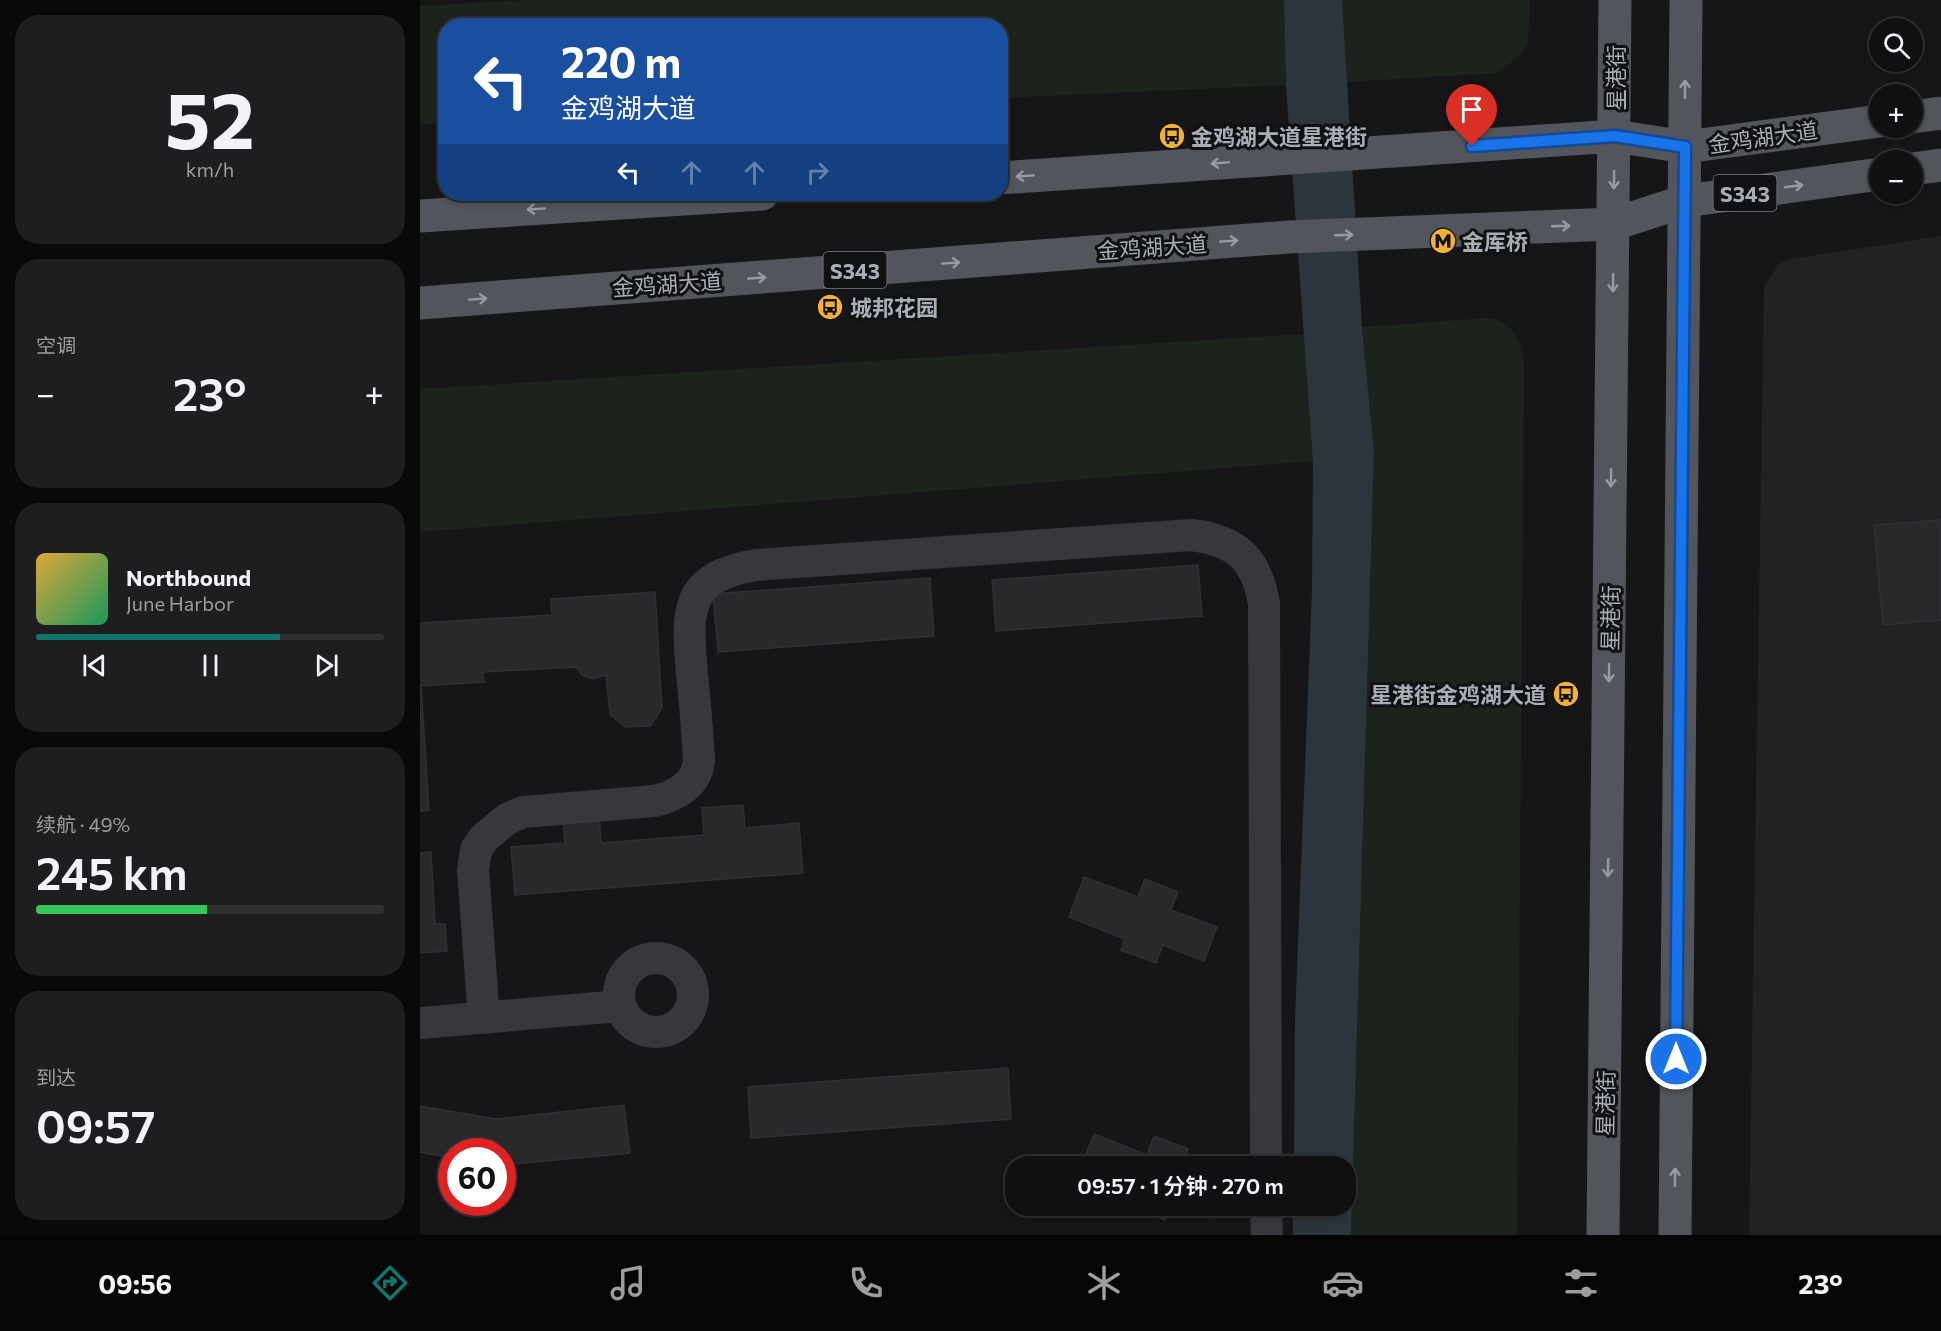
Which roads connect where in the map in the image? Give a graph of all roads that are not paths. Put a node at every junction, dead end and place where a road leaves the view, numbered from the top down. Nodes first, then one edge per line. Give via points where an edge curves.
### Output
1 (1615, 0) edge
2 (1686, 0) edge
3 (1941, 113) edge
4 (1923, 115) edge
5 (1869, 122) edge
6 (1615, 136) junction
7 (1685, 147) junction
8 (1941, 165) edge
9 (1923, 167) edge
10 (1869, 176) edge
11 (1008, 177) edge
12 (653, 201) edge
13 (1685, 201) junction
14 (420, 216) edge
15 (1614, 224) junction
16 (420, 303) edge
17 (620, 1006) dead end
18 (484, 1018) junction
19 (420, 1023) edge
20 (1266, 1156) edge
21 (1266, 1216) edge
22 (1267, 1235) edge
23 (1603, 1235) edge
24 (1675, 1235) edge

1 - 6 main road, 星港街
7 -> 2 main road
3 - 4 main road
5 - 7 main road, 金鸡湖大道 / S343
6 - 7 main road, 金鸡湖大道 / S343
6 -> 11 main road, 金鸡湖大道 / S343
6 -> 15 main road, 星港街
7 - 13 main road
8 - 9 main road
13 -> 10 main road, 金鸡湖大道 / S343
12 -> 14 main road
13 - 15 main road, 金鸡湖大道 / S343
24 -> 13 main road
16 -> 15 main road, 金鸡湖大道 / S343 via 1289,237
15 -> 23 main road, 星港街
17 - 18 street
18 - 19 street
18 - 20 street via 473,879 476,850 489,833 517,814 654,801 688,785 697,773 699,757 689,614 700,593 715,578 727,571 756,565 1191,535 1215,538 1233,546 1245,558 1258,580 1264,604
21 - 22 street

